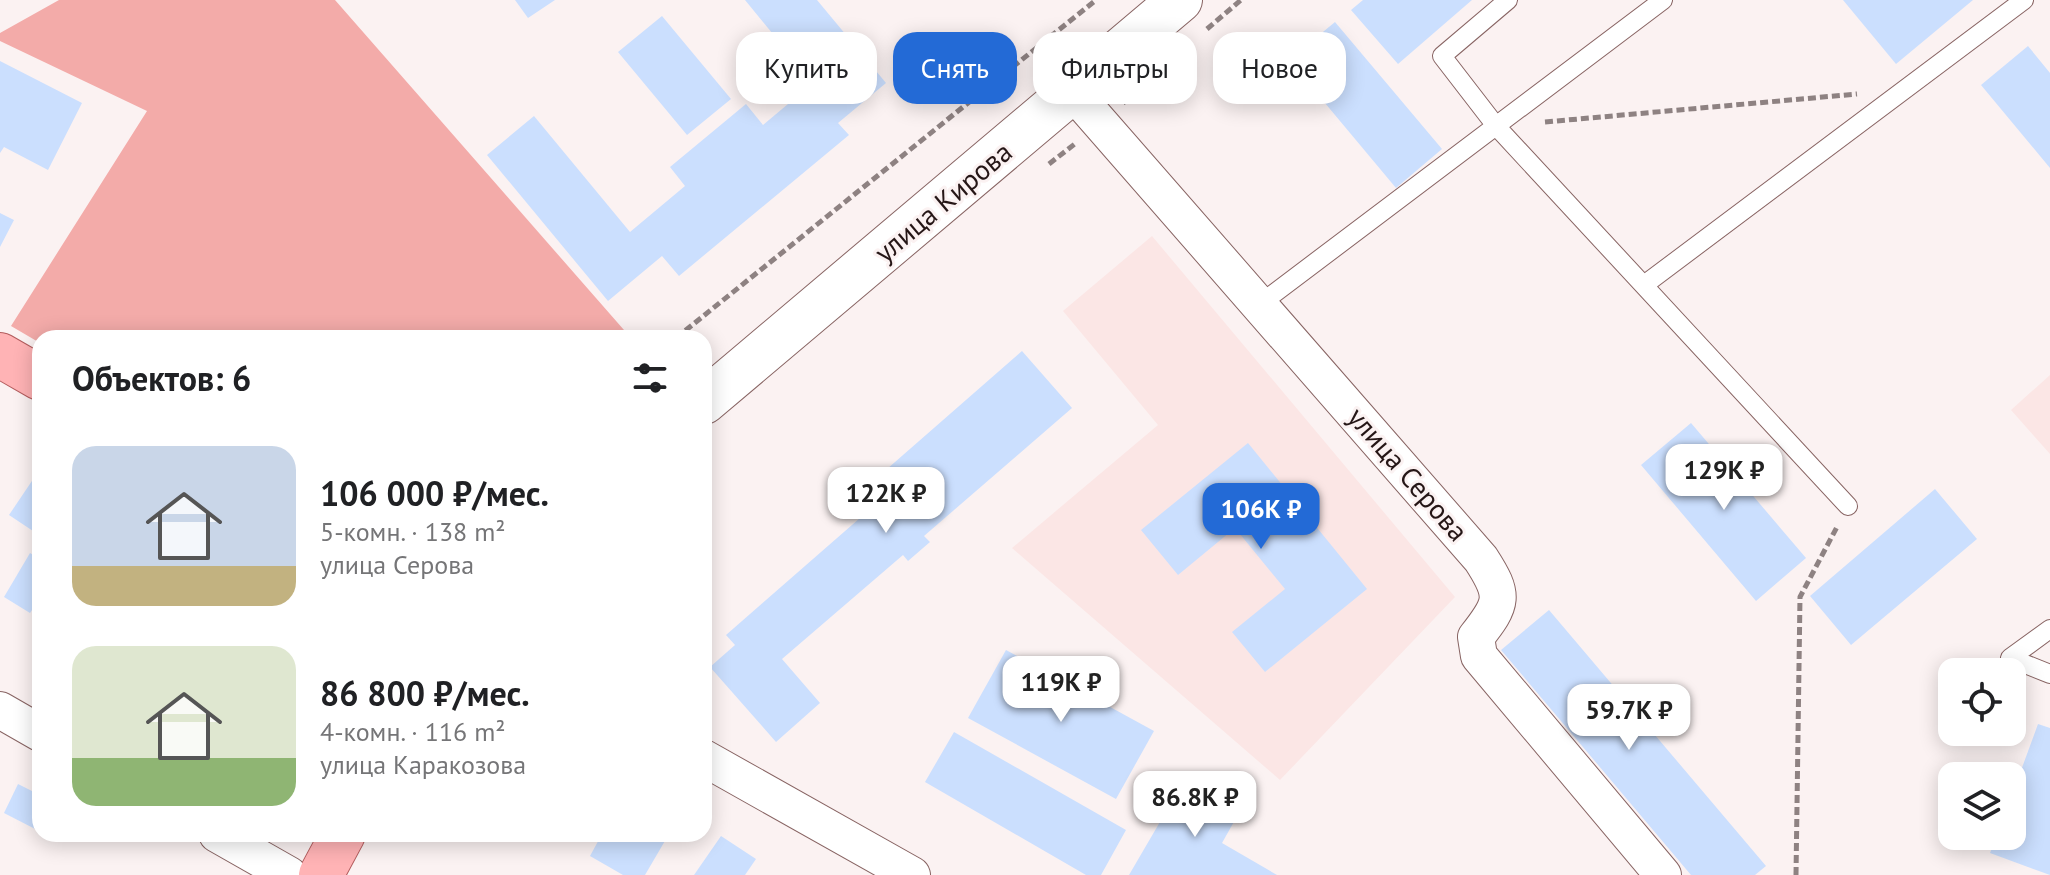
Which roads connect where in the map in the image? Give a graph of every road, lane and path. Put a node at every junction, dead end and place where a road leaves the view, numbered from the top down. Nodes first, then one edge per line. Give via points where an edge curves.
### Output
1 (1096, 0) edge
2 (1180, 0) edge
3 (1508, 0) edge
4 (1663, 0) edge
5 (2024, 0) edge
6 (1143, 32) edge
7 (1905, 89) junction
8 (1059, 104) edge
9 (1084, 104) edge
10 (1496, 126) junction
11 (1644, 285) junction
12 (1260, 304) junction
13 (686, 330) edge
14 (0, 355) edge
15 (32, 373) edge
16 (712, 395) edge
17 (1848, 506) joint
18 (2050, 629) edge
19 (2050, 674) edge
20 (0, 710) edge
21 (32, 728) edge
22 (712, 762) edge
23 (231, 842) edge
24 (339, 842) edge
25 (289, 875) edge
26 (321, 875) edge
27 (912, 875) edge
28 (1663, 875) edge
29 (1796, 875) edge

1 - 13 path
2 - 6 main road, улица Кирова
3 - 10 lane via 1442,56
4 - 10 lane
5 - 7 lane
7 - 10 path
7 - 11 lane
8 - 16 main road, улица Кирова
9 - 12 street, улица Серова
10 - 11 lane
10 - 12 lane
11 - 17 lane
12 - 28 street, улица Серова via 1481,559 1499,587 1498,609 1476,637 1479,656
14 - 15 main road
17 - 29 path via 1800,597
18 - 19 lane via 2010,658
20 - 21 street
22 - 27 street
23 - 25 street
24 - 26 main road

